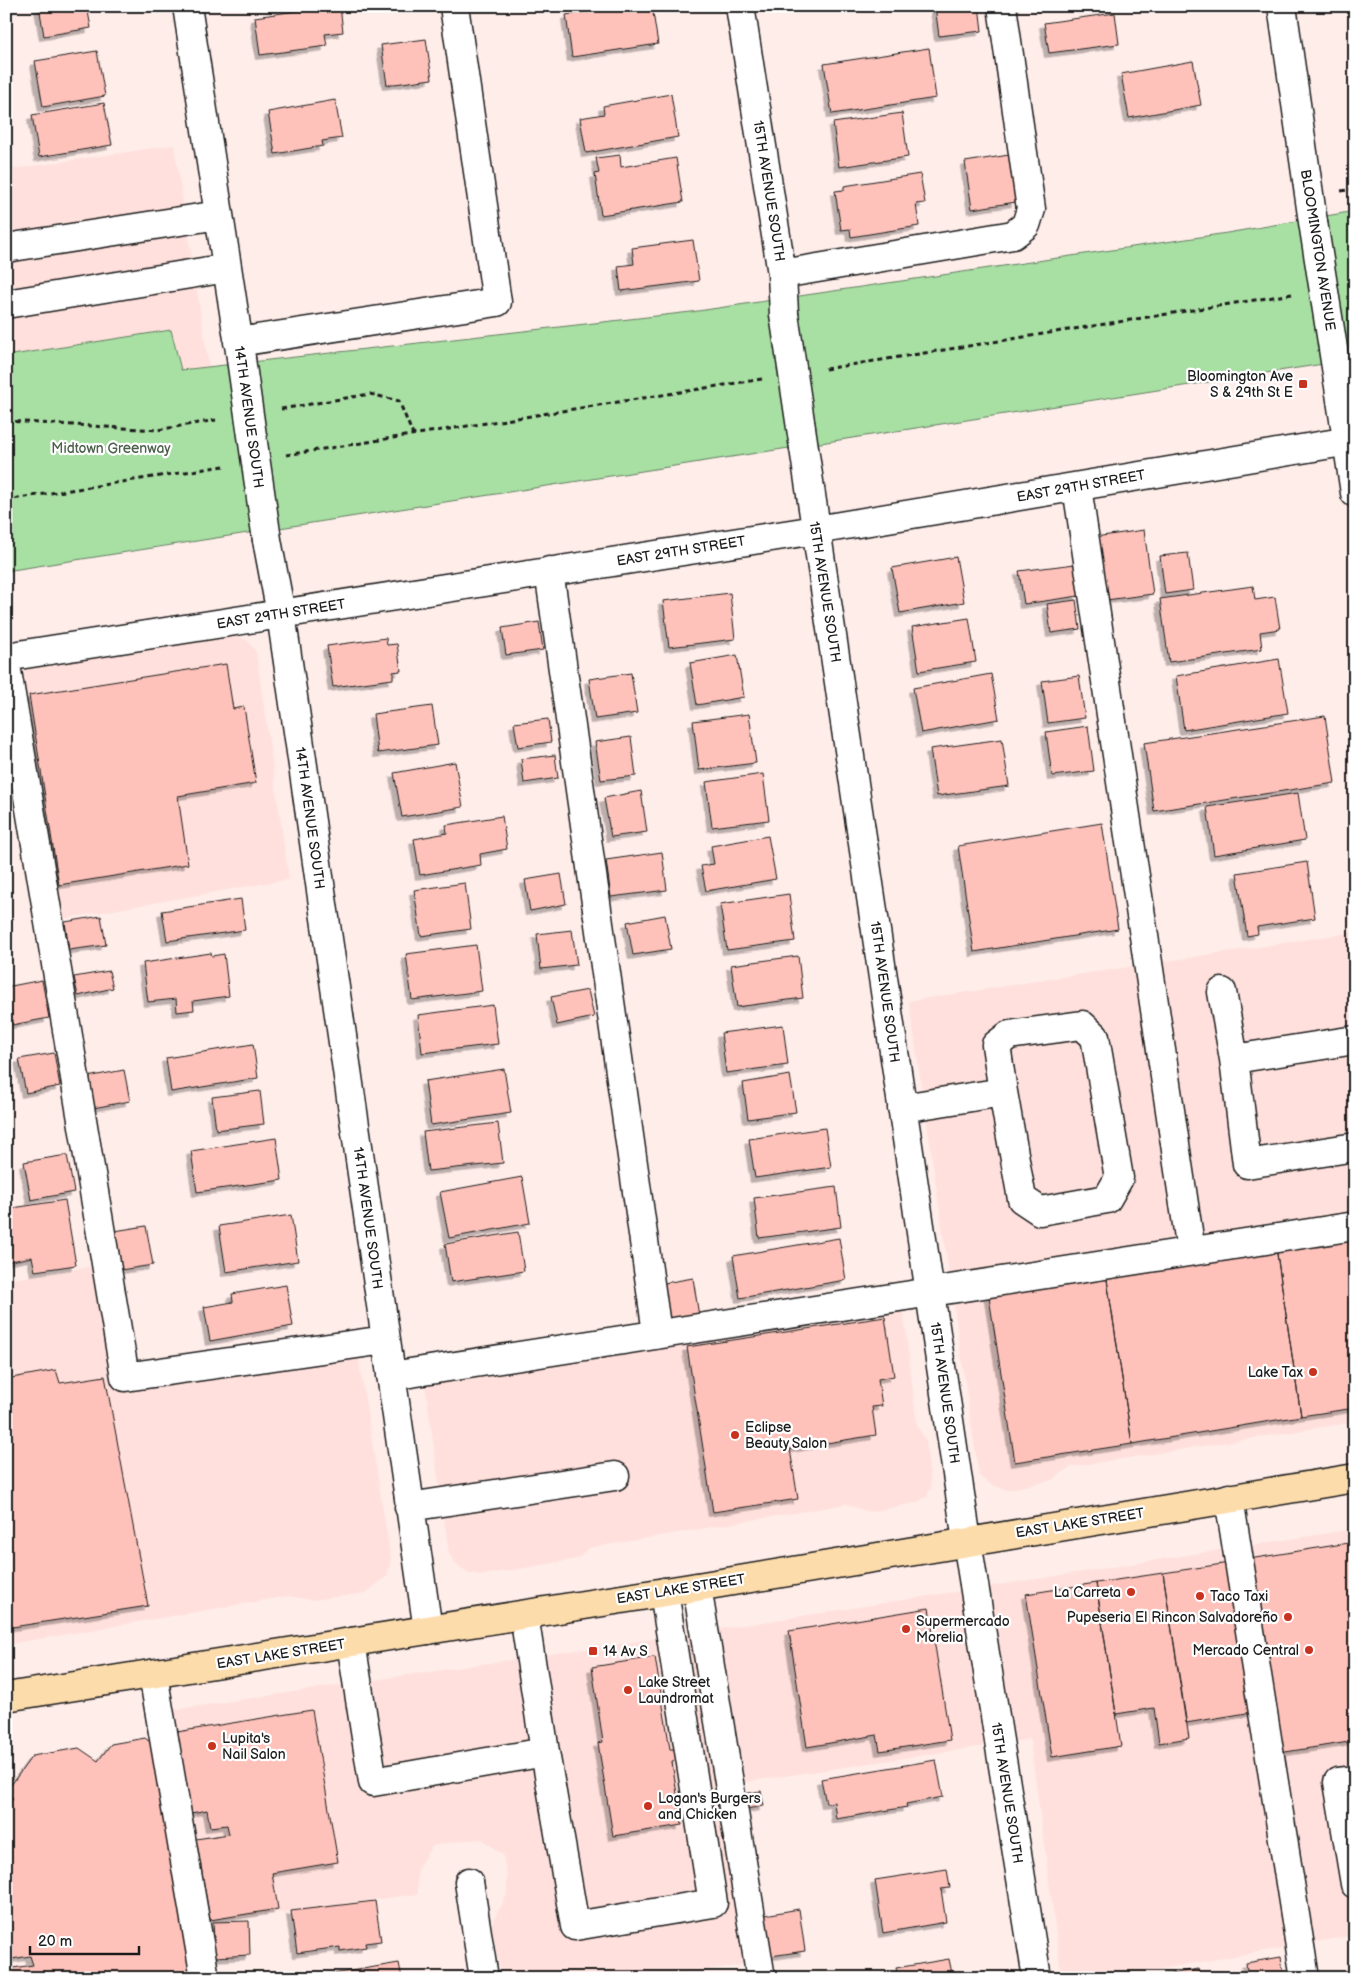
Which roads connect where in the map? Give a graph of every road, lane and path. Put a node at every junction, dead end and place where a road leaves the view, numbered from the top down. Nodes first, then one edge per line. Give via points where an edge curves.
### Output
1 (187, 6) edge
2 (454, 6) edge
3 (740, 6) edge
4 (1002, 6) edge
5 (1282, 6) edge
6 (219, 215) junction
7 (6, 248) edge
8 (227, 268) junction
9 (782, 274) junction
10 (1296, 294) dead end
11 (6, 304) edge
12 (240, 350) junction
13 (815, 371) dead end
14 (766, 379) dead end
15 (1351, 441) edge
16 (278, 457) dead end
17 (229, 465) dead end
18 (1077, 486) junction
19 (1355, 493) edge
20 (6, 500) edge
21 (816, 530) junction
22 (549, 571) junction
23 (281, 614) junction
24 (6, 657) edge
25 (6, 665) edge
26 (1222, 992) dead end
27 (1355, 1040) edge
28 (1234, 1059) junction
29 (1003, 1092) junction
30 (902, 1108) junction
31 (1355, 1147) edge
32 (1355, 1226) edge
33 (1191, 1251) junction
34 (929, 1290) junction
35 (657, 1333) junction
36 (385, 1340) junction
37 (391, 1376) junction
38 (614, 1476) dead end
39 (1355, 1478) edge
40 (1229, 1498) junction
41 (409, 1508) junction
42 (967, 1541) junction
43 (697, 1587) junction
44 (664, 1592) junction
45 (524, 1614) junction
46 (428, 1630) junction
47 (351, 1642) junction
48 (153, 1674) junction
49 (6, 1697) edge
50 (545, 1752) junction
51 (1355, 1780) edge
52 (468, 1882) dead end
53 (1355, 1884) edge
54 (205, 1978) edge
55 (484, 1978) edge
56 (761, 1978) edge
57 (1037, 1978) edge
58 (1306, 1978) edge

1 - 6 street, 14TH AVENUE SOUTH
2 - 12 street via 497,302
3 - 9 street, 15TH AVENUE SOUTH
4 - 9 street via 1031,209 1026,225 1013,235
5 - 15 street, BLOOMINGTON AVENUE, bridge via 1338,380
6 - 7 street
6 - 8 street, 14TH AVENUE SOUTH
8 - 11 street
8 - 12 street, 14TH AVENUE SOUTH
9 - 21 street, 15TH AVENUE SOUTH, bridge via 784,314
10 - 13 path
12 - 23 street, 14TH AVENUE SOUTH, bridge
14 - 16 path
15 - 18 street, EAST 29TH STREET
15 - 19 street, BLOOMINGTON AVENUE
17 - 20 path
18 - 21 street, EAST 29TH STREET
18 - 33 street
21 - 22 street, EAST 29TH STREET
21 - 30 street, 15TH AVENUE SOUTH
22 - 23 street, EAST 29TH STREET
22 - 35 street
23 - 24 street, EAST 29TH STREET
23 - 36 street, 14TH AVENUE SOUTH
25 - 36 street via 124,1377
26 - 28 street
27 - 28 street
28 - 31 street via 1247,1164
29 - 29 street via 1022,1199 1040,1211 1107,1199 1119,1178 1095,1037 1082,1025 1009,1035 996,1045
29 - 30 street
30 - 34 street, 15TH AVENUE SOUTH
32 - 33 street
33 - 34 street
34 - 35 street
34 - 42 street, 15TH AVENUE SOUTH
35 - 37 street
36 - 37 street, 14TH AVENUE SOUTH
37 - 41 street, 14TH AVENUE SOUTH
38 - 41 street
39 - 40 main road, EAST LAKE STREET
40 - 42 main road, EAST LAKE STREET
40 - 58 street
41 - 46 street, 14TH AVENUE SOUTH
42 - 43 main road, EAST LAKE STREET
42 - 57 street, 15TH AVENUE SOUTH
43 - 44 main road, EAST LAKE STREET
43 - 56 street
44 - 45 main road, EAST LAKE STREET
44 - 50 street via 714,1903 575,1926
45 - 46 main road, EAST LAKE STREET
45 - 50 street
46 - 47 main road, EAST LAKE STREET
47 - 48 main road, EAST LAKE STREET
47 - 50 street via 373,1782
48 - 49 main road, EAST LAKE STREET
48 - 54 street
51 - 53 street via 1338,1782
52 - 55 street

